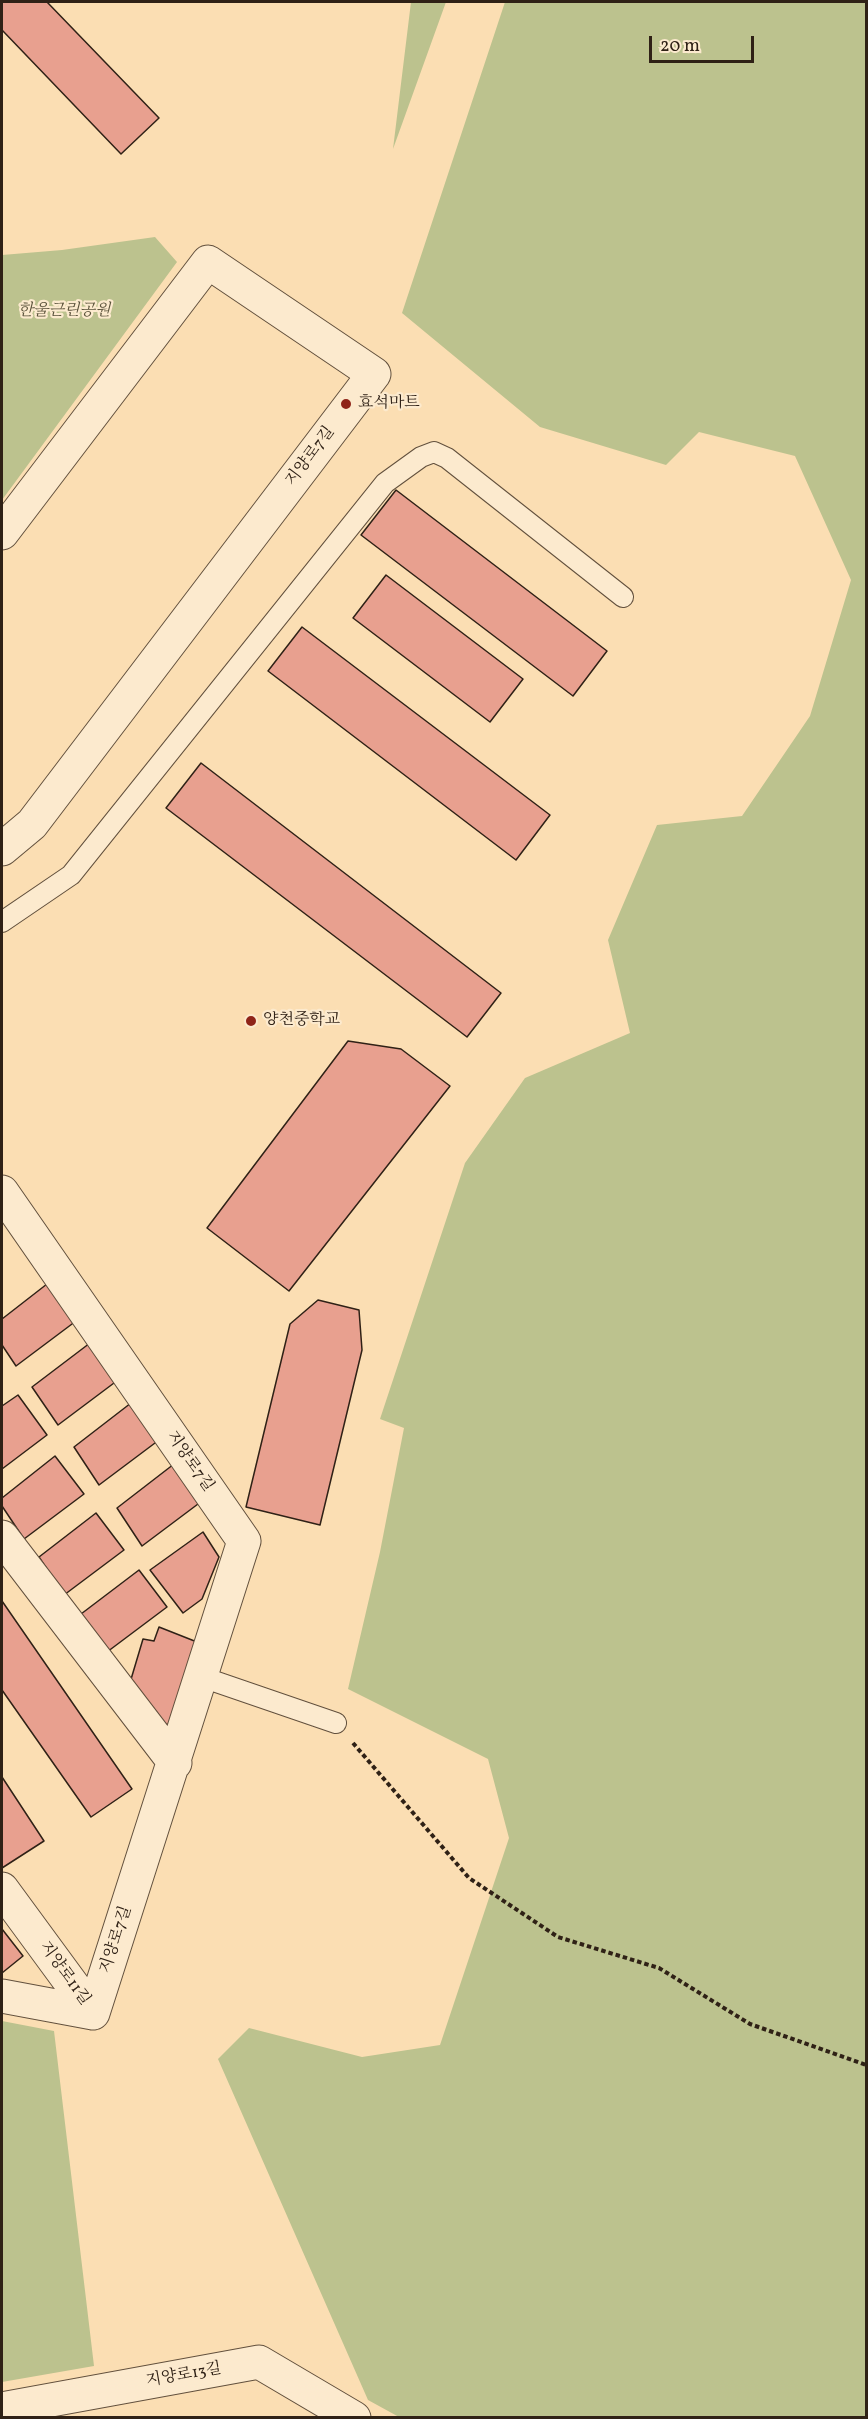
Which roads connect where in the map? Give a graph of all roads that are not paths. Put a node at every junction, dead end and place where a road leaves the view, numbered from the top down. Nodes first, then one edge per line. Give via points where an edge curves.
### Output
1 (2, 533) edge
2 (623, 597) dead end
3 (2, 849) edge
4 (2, 922) edge
5 (2, 1191) edge
6 (2, 1537) edge
7 (202, 1677) junction
8 (336, 1723) road end
9 (175, 1763) junction
10 (2, 1889) edge
11 (2, 1996) edge
12 (93, 2013) junction
13 (2, 2409) edge
14 (354, 2418) edge

1 - 3 street, 지양로7길 via 208,262 374,374 32,824
2 - 4 lane via 447,458 434,452 421,456 385,483 71,875
5 - 7 street, 지양로7길 via 244,1541
6 - 9 street
7 - 8 lane
7 - 9 street, 지양로7길
9 - 12 street, 지양로7길
10 - 12 street, 지양로11길
11 - 12 street, 지양로11길
13 - 14 street, 지양로13길 via 259,2362

